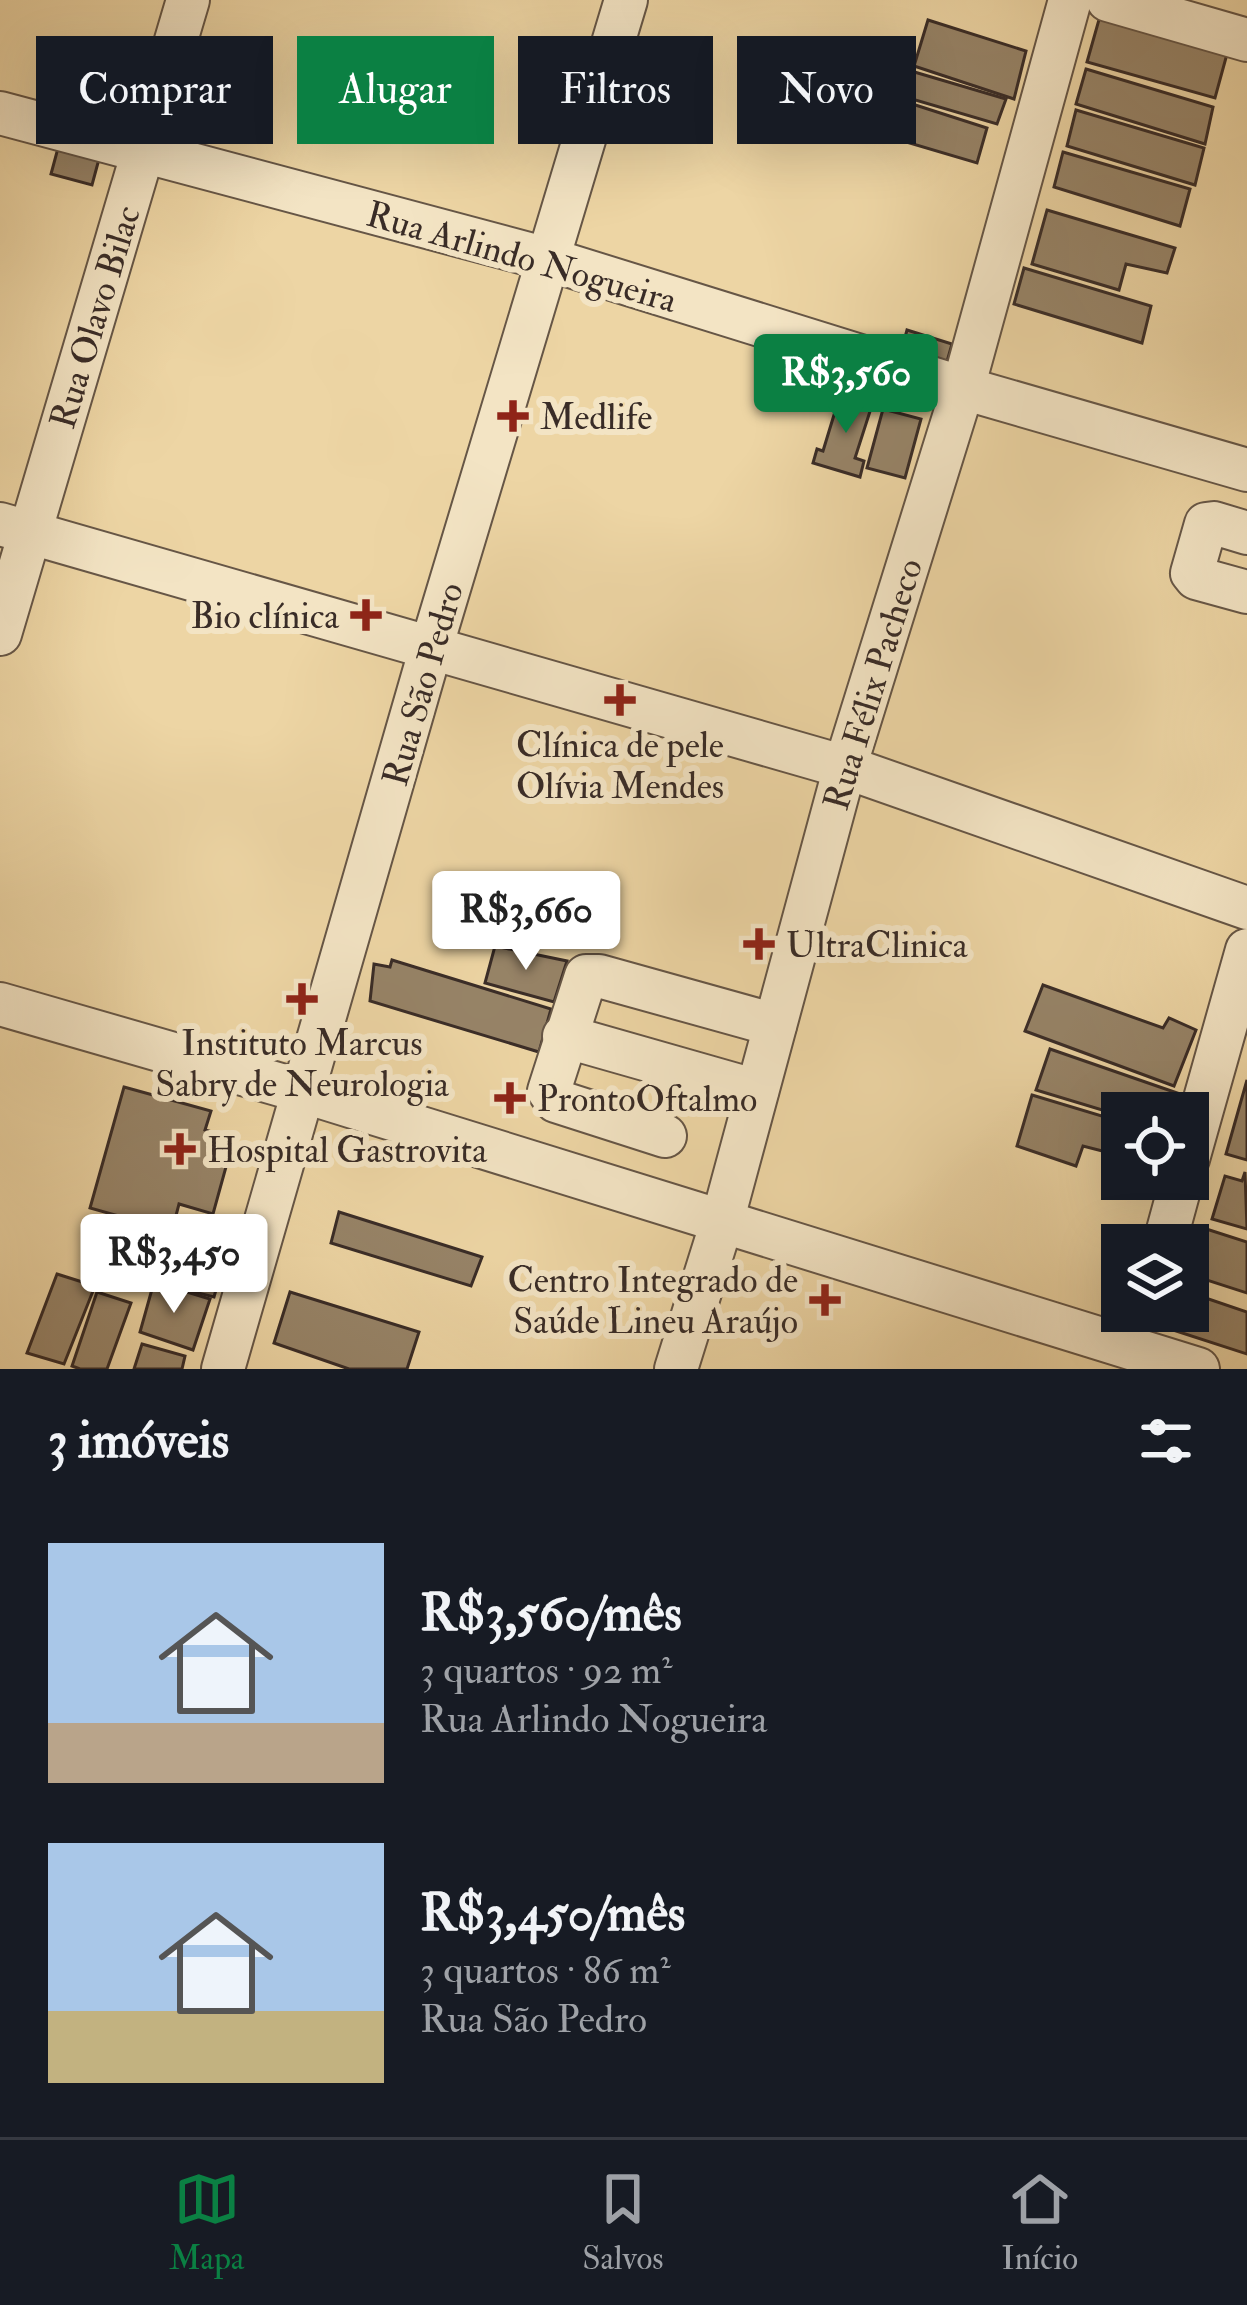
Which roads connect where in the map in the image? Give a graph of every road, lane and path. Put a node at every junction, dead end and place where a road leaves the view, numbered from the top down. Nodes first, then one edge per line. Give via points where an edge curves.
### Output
1 (188, 0) edge
2 (626, 0) edge
3 (1070, 0) edge
4 (1108, 0) edge
5 (1247, 40) edge
6 (0, 113) edge
7 (143, 154) junction
8 (551, 260) junction
9 (963, 388) junction
10 (1247, 470) edge
11 (15, 528) edge
12 (1247, 532) edge
13 (1247, 592) edge
14 (0, 634) edge
15 (431, 648) junction
16 (845, 766) junction
17 (1247, 908) edge
18 (1247, 950) edge
19 (0, 1004) edge
20 (775, 1025) junction
21 (564, 1036) junction
22 (757, 1091) junction
23 (305, 1092) junction
24 (1207, 1092) edge
25 (665, 1136) dead end
26 (722, 1222) junction
27 (1136, 1343) edge
28 (223, 1369) edge
29 (676, 1369) edge
30 (1198, 1369) edge

1 - 7 street, Rua Olavo Bilac
2 - 8 street, Rua São Pedro
3 - 9 street, Rua Félix Pacheco
4 - 5 street
6 - 7 street, Rua Arlindo Nogueira
7 - 8 street, Rua Arlindo Nogueira
7 - 11 street, Rua Olavo Bilac
8 - 9 street, Rua Arlindo Nogueira
8 - 15 street, Rua São Pedro
9 - 10 street, Rua Arlindo Nogueira
9 - 16 street, Rua Félix Pacheco
11 - 14 street, Rua Olavo Bilac
11 - 15 street
12 - 13 street via 1206,524 1192,573
15 - 16 street
15 - 23 street, Rua São Pedro
16 - 17 street
16 - 20 street, Rua Félix Pacheco
18 - 24 street
19 - 23 street
20 - 21 street via 586,976
20 - 22 street, Rua Félix Pacheco
21 - 22 street
21 - 25 street via 549,1081 556,1101
22 - 26 street, Rua Félix Pacheco
23 - 26 street
23 - 28 street, Rua São Pedro
26 - 27 street
26 - 29 street, Rua Félix Pacheco
27 - 30 street

